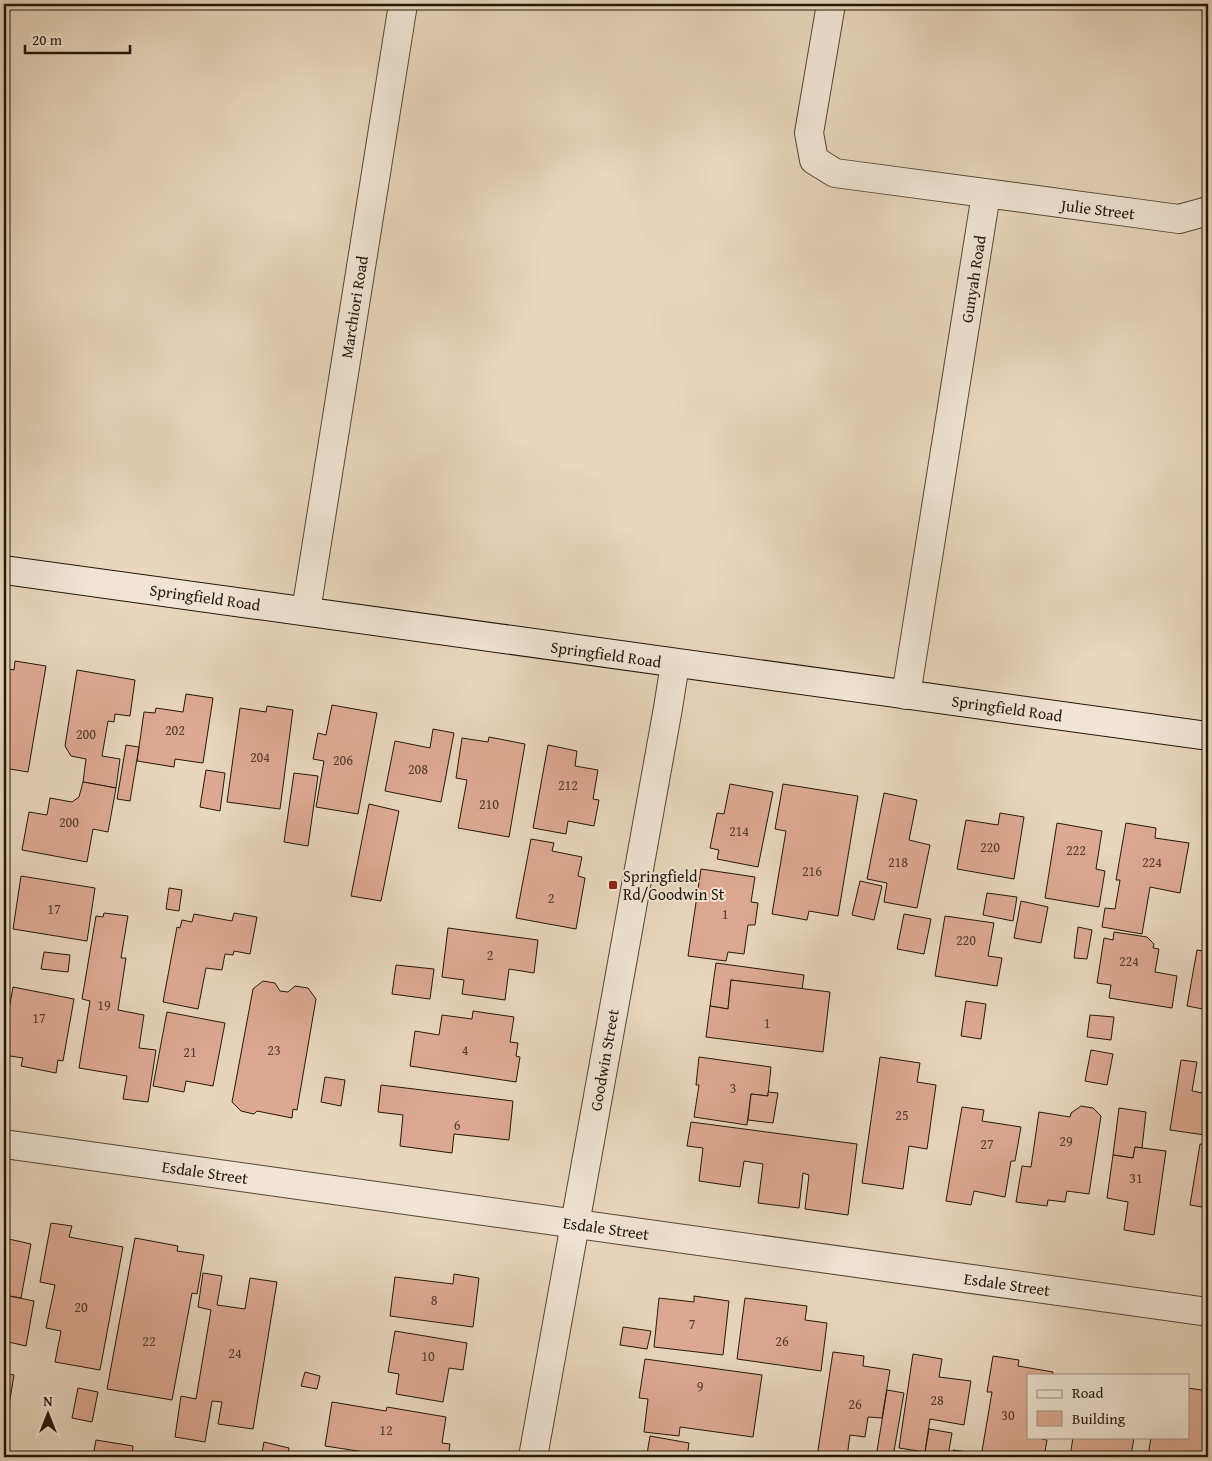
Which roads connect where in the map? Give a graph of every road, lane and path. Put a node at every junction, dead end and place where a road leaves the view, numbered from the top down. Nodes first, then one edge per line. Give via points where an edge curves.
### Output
1 (403, 4) edge
2 (831, 4) edge
3 (986, 194) junction
4 (1208, 211) edge
5 (4, 570) edge
6 (306, 611) junction
7 (675, 664) junction
8 (906, 695) junction
9 (1208, 736) edge
10 (4, 1144) edge
11 (575, 1223) junction
12 (1208, 1312) edge
13 (533, 1457) edge

1 - 6 street, Marchiori Road
2 - 3 street via 810,133 814,160 835,173
3 - 4 street, Julie Street via 1179,219
3 - 8 street, Gunyah Road
5 - 6 street, Springfield Road
6 - 7 street, Springfield Road
7 - 8 street, Springfield Road
7 - 11 street, Goodwin Street
8 - 9 street, Springfield Road
10 - 11 street, Esdale Street
11 - 12 street, Esdale Street
11 - 13 street, Goodwin Street

